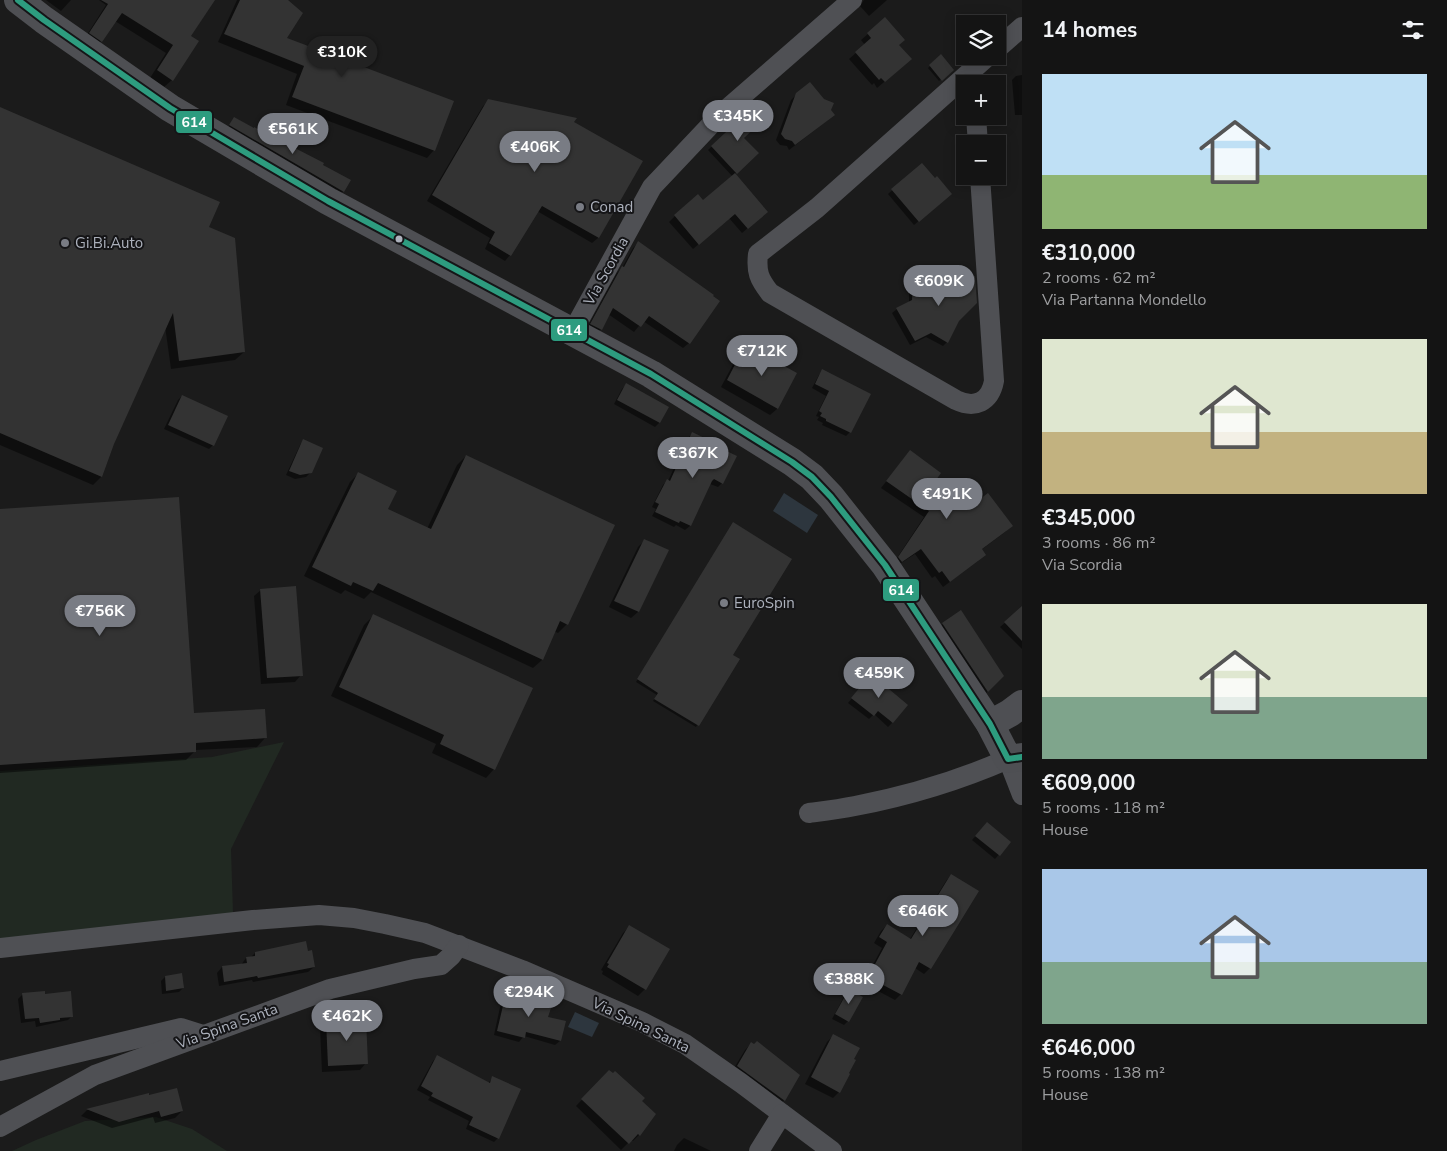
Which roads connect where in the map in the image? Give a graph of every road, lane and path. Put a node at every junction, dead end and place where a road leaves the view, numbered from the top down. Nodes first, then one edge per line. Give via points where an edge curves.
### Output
1 (18, 0) edge
2 (852, 0) edge
3 (1022, 27) edge
4 (1006, 41) edge
5 (980, 69) edge
6 (981, 185) edge
7 (573, 332) junction
8 (1022, 704) edge
9 (990, 724) junction
10 (1015, 758) edge
11 (1022, 795) edge
12 (809, 813) dead end
13 (459, 945) junction
14 (0, 948) edge
15 (203, 1035) junction
16 (0, 1071) edge
17 (782, 1114) junction
18 (0, 1127) edge
19 (759, 1151) edge
20 (832, 1151) edge

1 - 7 main road via 179,113 328,201
2 - 7 street, Via Scordia via 720,115 652,187
3 - 4 street
5 - 6 street via 758,254 757,268 761,281 770,293 963,404 977,404 989,395 994,381
7 - 9 main road via 650,374 812,477 885,565
8 - 9 main road
9 - 10 main road
10 - 11 street
10 - 12 street via 920,790
13 - 14 street, Via Spina Santa via 386,924 319,915
13 - 15 street, Via Spina Santa via 441,965 330,989
13 - 17 street, Via Spina Santa via 642,1022 685,1044
15 - 16 street via 182,1028
15 - 18 street, Via Spina Santa via 95,1075
17 - 19 street
17 - 20 street, Via Spina Santa

